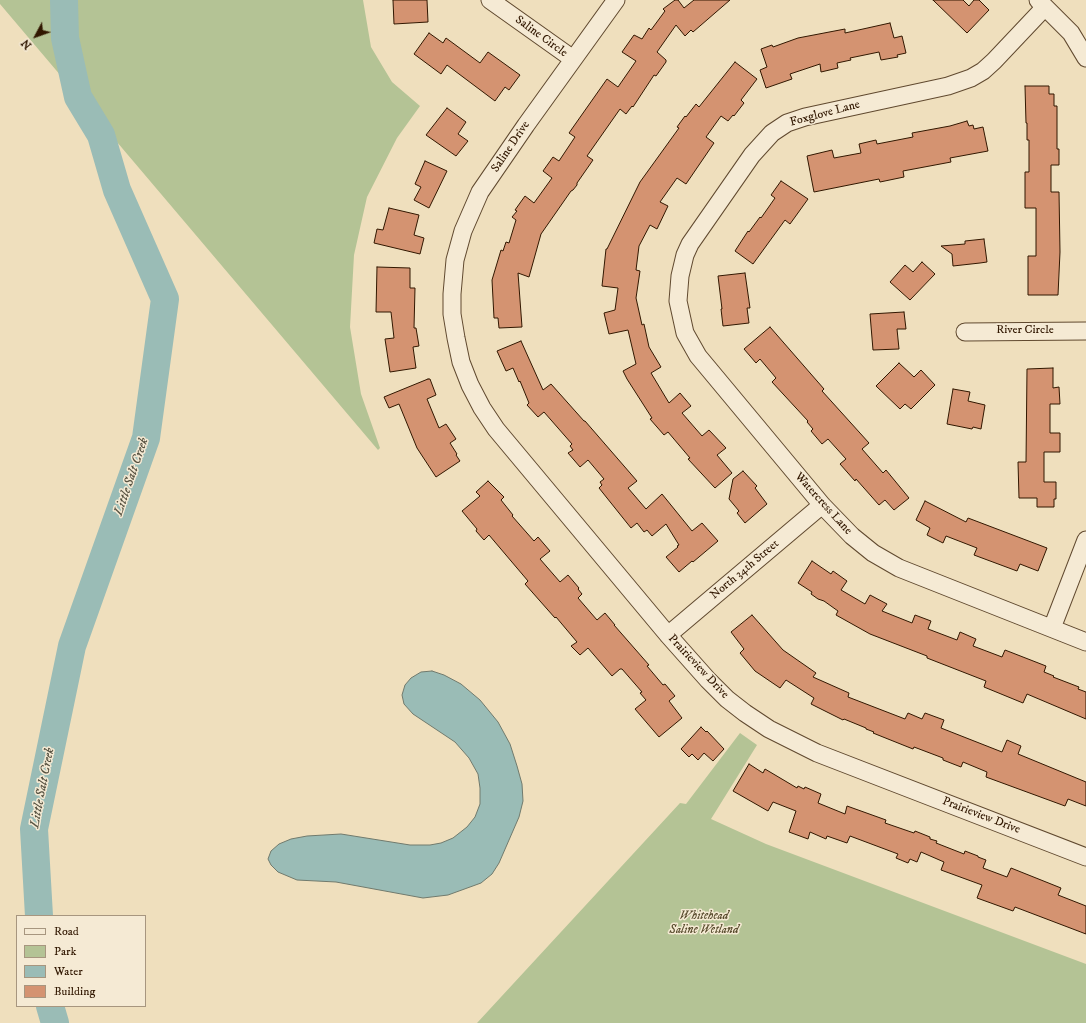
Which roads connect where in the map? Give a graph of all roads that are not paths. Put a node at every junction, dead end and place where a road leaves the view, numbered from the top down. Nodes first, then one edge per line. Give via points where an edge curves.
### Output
1 (490, 0) edge
2 (616, 0) edge
3 (1041, 4) edge
4 (1086, 58) edge
5 (573, 60) junction
6 (678, 301) joint
7 (452, 314) joint
8 (1086, 331) edge
9 (965, 332) dead end
10 (822, 505) junction
11 (1086, 540) edge
12 (1052, 628) junction
13 (668, 635) junction
14 (1086, 642) edge
15 (1086, 857) edge

1 - 5 street, Saline Circle
2 - 5 street, Saline Drive
3 - 4 street via 1071,33
3 - 6 street, Foxglove Lane via 994,61 971,78 948,86 805,117 787,123 772,133 752,155 690,244 680,276
5 - 7 street, Saline Drive via 480,192 457,250
6 - 10 street, Watercress Lane via 685,333 698,356
7 - 13 street, Prairieview Drive via 463,368 488,419
8 - 9 street, River Circle
10 - 12 street, Watercress Lane via 860,543 899,568
10 - 13 street, North 34th Street
11 - 12 street
12 - 14 street, Watercress Lane
13 - 15 street, Prairieview Drive via 727,699 785,738 817,753

